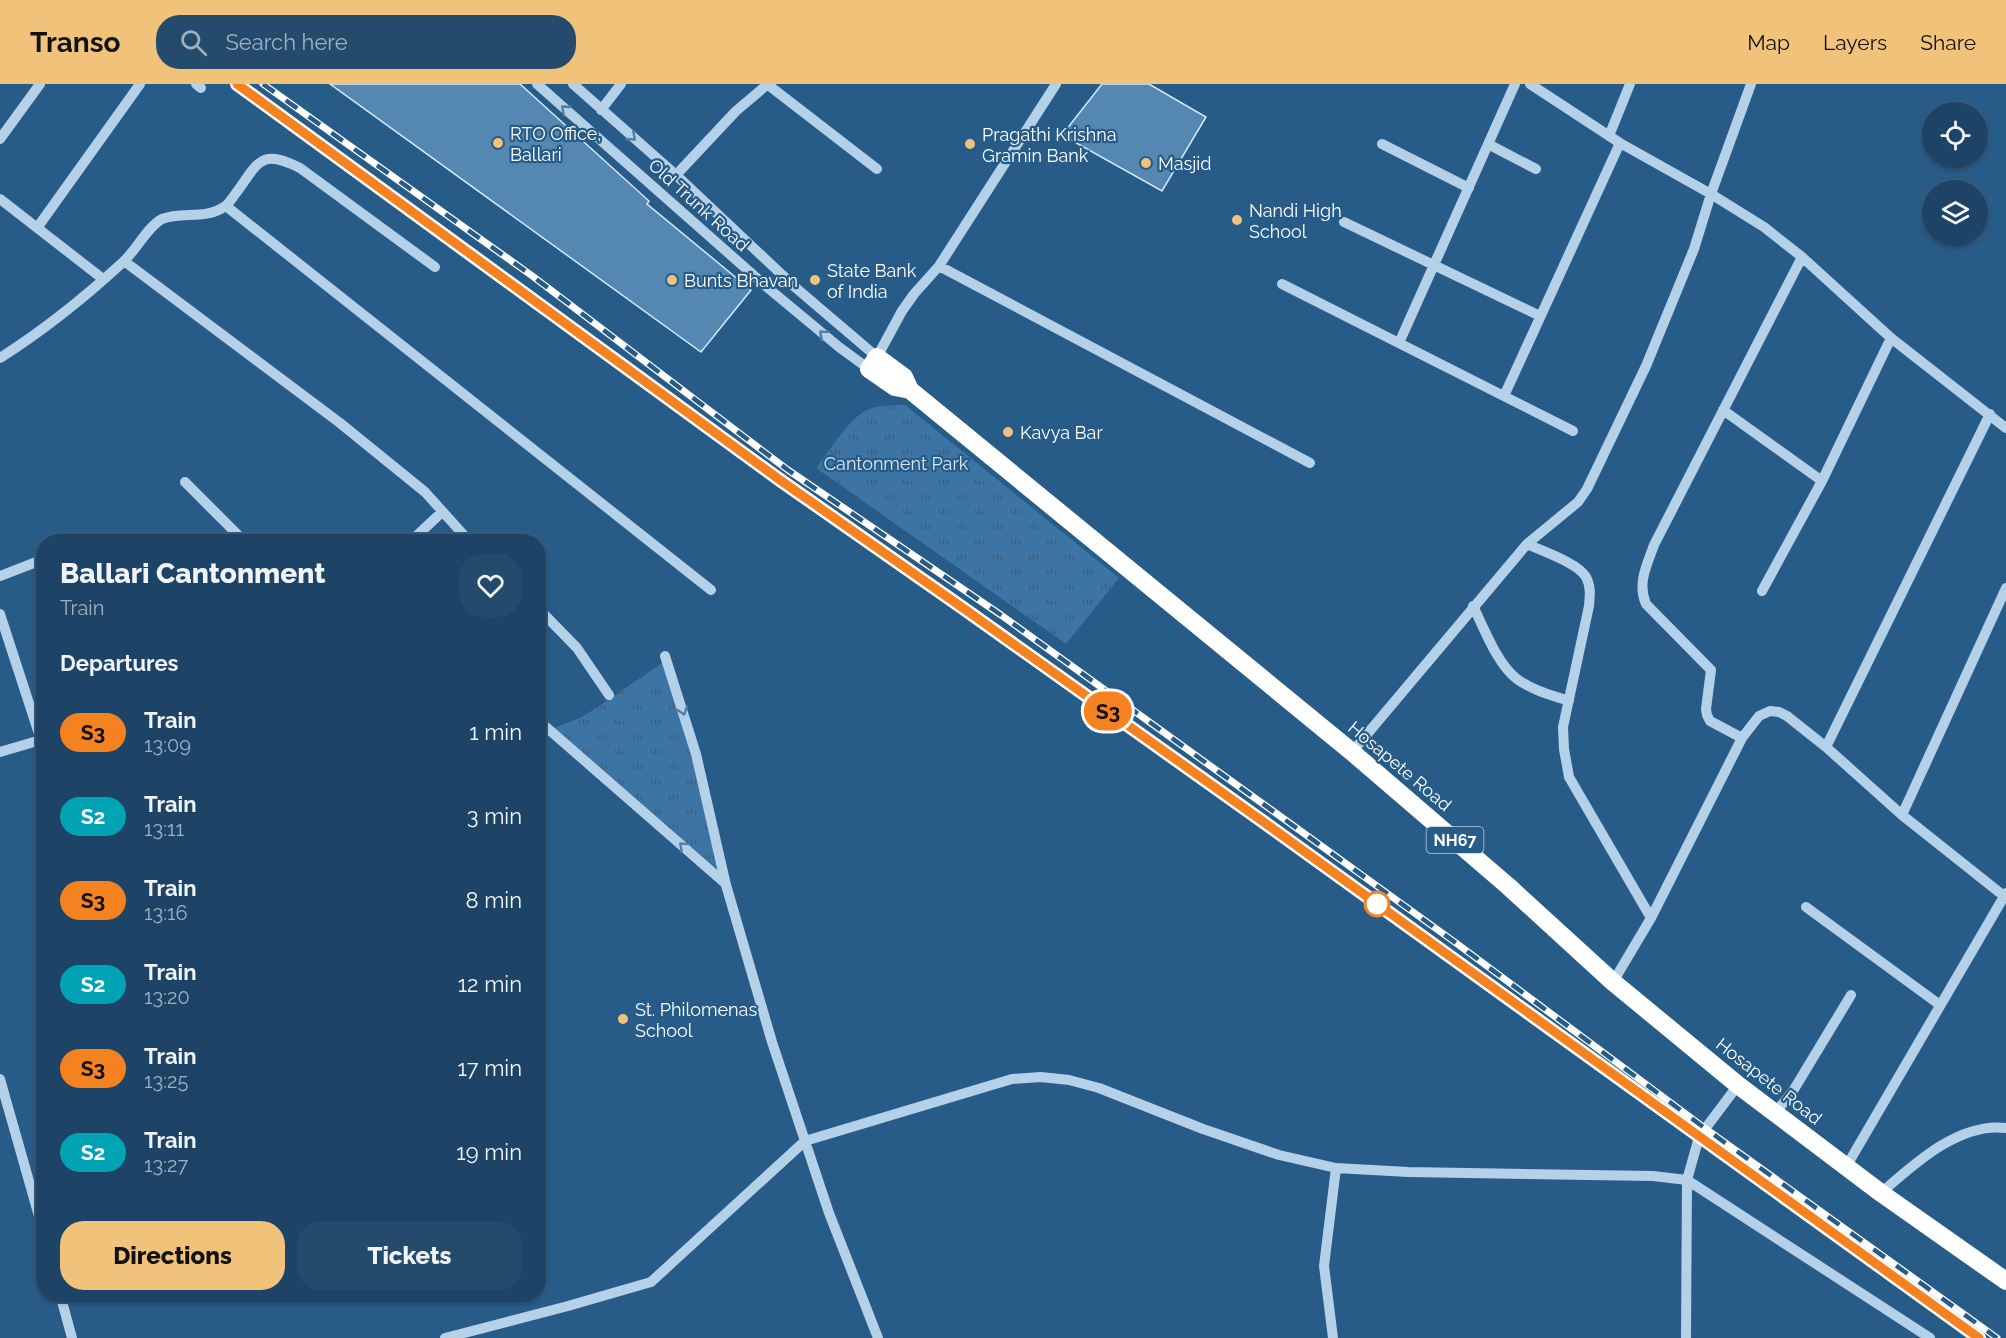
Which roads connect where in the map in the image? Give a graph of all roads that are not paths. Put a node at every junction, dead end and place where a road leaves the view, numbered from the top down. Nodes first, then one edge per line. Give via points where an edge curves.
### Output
1 (40, 84) edge
2 (140, 84) edge
3 (537, 84) edge
4 (573, 84) edge
5 (621, 84) edge
6 (768, 84) edge
7 (1056, 84) edge
8 (1515, 84) edge
9 (1530, 84) edge
10 (1630, 84) edge
11 (1751, 84) edge
12 (601, 110) junction
13 (1610, 136) junction
14 (0, 139) edge
15 (1620, 143) junction
16 (1382, 144) dead end
17 (1488, 144) junction
18 (877, 169) dead end
19 (1536, 169) dead end
20 (676, 176) junction
21 (1469, 188) junction
22 (1711, 194) junction
23 (0, 199) edge
24 (226, 206) junction
25 (1344, 222) dead end
26 (37, 228) junction
27 (1802, 257) junction
28 (124, 261) junction
29 (939, 266) junction
30 (1434, 266) junction
31 (435, 267) dead end
32 (104, 279) junction
33 (1282, 284) dead end
34 (1540, 316) junction
35 (1892, 338) junction
36 (1399, 343) junction
37 (0, 358) edge
38 (873, 363) junction
39 (1504, 396) junction
40 (1723, 410) junction
41 (1990, 414) junction
42 (2006, 428) edge
43 (1573, 431) dead end
44 (1310, 463) dead end
45 (1822, 481) junction
46 (185, 482) dead end
47 (442, 512) junction
48 (237, 534) edge
49 (419, 534) edge
50 (463, 534) edge
51 (1527, 544) junction
52 (36, 562) edge
53 (0, 576) edge
54 (2006, 588) edge
55 (711, 590) dead end
56 (1762, 591) dead end
57 (1473, 606) junction
58 (0, 614) edge
59 (546, 616) edge
60 (665, 656) dead end
61 (609, 695) dead end
62 (1569, 701) junction
63 (36, 721) edge
64 (546, 727) dead end
65 (1742, 738) junction
66 (36, 741) edge
67 (1826, 747) junction
68 (0, 752) edge
69 (1352, 752) junction
70 (1902, 815) junction
71 (726, 885) junction
72 (2005, 894) edge
73 (1806, 907) dead end
74 (1651, 918) junction
75 (1613, 982) junction
76 (1851, 995) dead end
77 (1940, 1005) junction
78 (0, 1079) edge
79 (1738, 1085) junction
80 (1775, 1113) junction
81 (2006, 1128) edge
82 (805, 1141) junction
83 (1846, 1167) junction
84 (1336, 1168) junction
85 (1687, 1180) junction
86 (1881, 1193) junction
87 (36, 1206) edge
88 (2006, 1281) edge
89 (62, 1302) edge
90 (72, 1338) edge
91 (445, 1338) edge
92 (878, 1338) edge
93 (1333, 1338) edge
94 (1686, 1338) edge
95 (1930, 1338) edge

1 - 14 street
2 - 26 street
38 -> 3 street, Old Trunk Road via 839,347
4 - 12 street, Old Trunk Road
5 - 12 street
6 - 18 street
6 - 20 street via 736,111
7 - 29 street
8 - 17 street
9 - 13 street
10 - 13 street
11 - 22 street
12 -> 20 street, Old Trunk Road
13 - 15 street
15 - 22 street
15 - 34 street
16 - 21 street
17 - 19 street
17 - 21 street
20 - 38 street, Old Trunk Road
21 - 30 street
22 - 27 street via 1764,227
22 - 51 street via 1694,249 1646,366 1587,489 1578,502
23 - 26 street
24 - 28 street via 210,214 161,219
24 - 31 street via 260,161 269,157 285,160
24 - 55 street
25 - 30 street
26 - 32 street
27 - 35 street
27 - 40 street
28 - 32 street
28 - 47 street via 340,423 425,492
29 - 38 street via 908,302
29 - 44 street
30 - 34 street
30 - 36 street
32 - 37 street via 42,331
33 - 36 street
34 - 39 street
35 - 41 street
35 - 45 street
36 - 39 street
38 - 69 highway, Hosapete Road / NH67 via 895,387 910,390
39 - 43 street
40 - 45 street
40 - 65 street via 1653,545 1641,582 1646,604 1711,670 1706,709 1710,721
41 - 42 street
41 - 67 street
45 - 56 street
46 - 48 street
47 - 49 street
47 - 50 street
51 - 57 street
51 - 62 street via 1578,568 1590,589
52 - 53 street
54 - 70 street
57 - 62 street via 1504,666 1517,679
57 - 69 street
58 - 63 street
59 - 61 street via 577,648
60 -> 71 street via 696,754
62 - 74 street via 1563,727 1569,777
71 -> 64 street
65 - 67 street via 1759,716 1770,711 1787,716
65 - 74 street
66 - 68 street
67 - 70 street
69 - 75 highway, Hosapete Road / NH67
70 - 72 street
71 - 82 street
72 - 77 street
73 - 77 street
74 - 75 street
75 - 79 highway, Hosapete Road / NH67
76 - 80 street via 1793,1091
77 - 83 street
78 - 87 street
79 - 80 highway, Hosapete Road / NH67
79 - 85 street via 1699,1137
80 - 83 highway, Hosapete Road / NH67
81 - 86 street via 1990,1126 1964,1133 1912,1166
82 - 84 street via 1012,1079 1041,1077 1100,1088 1279,1155
82 - 91 street via 651,1282
82 - 92 street
83 - 86 highway, Hosapete Road / NH67
84 - 85 street
84 - 93 street via 1324,1266
85 - 94 street
85 - 95 street
86 - 88 highway, Hosapete Road / NH67
89 - 90 street

